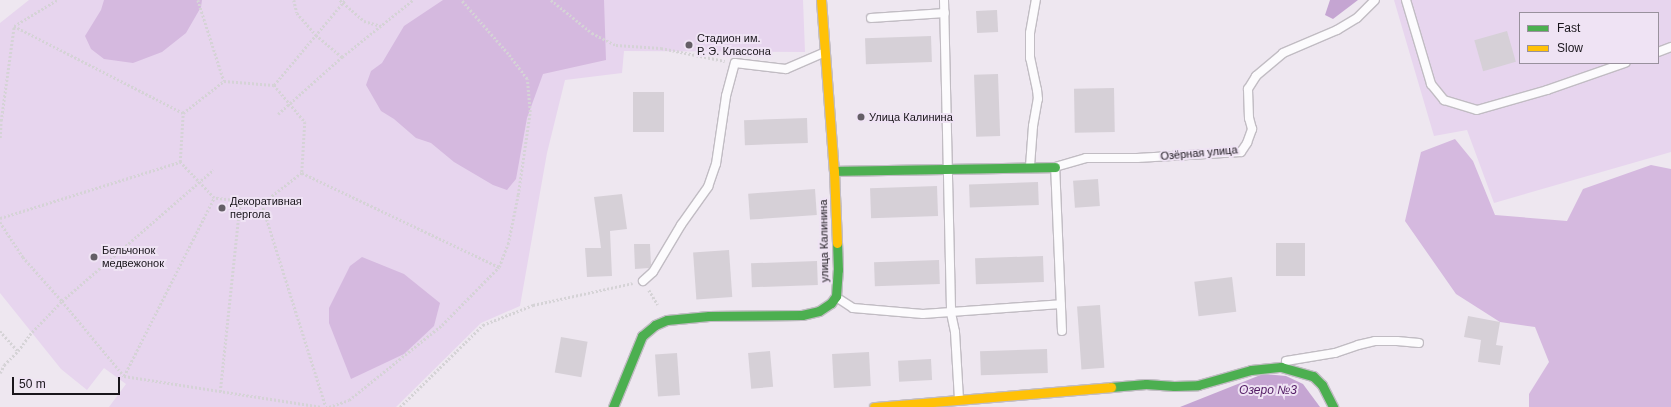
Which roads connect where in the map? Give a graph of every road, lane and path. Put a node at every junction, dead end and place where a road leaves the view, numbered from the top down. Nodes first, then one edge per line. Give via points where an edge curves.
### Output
1 (57, 0) edge
2 (198, 0) edge
3 (294, 0) edge
4 (413, 0) edge
5 (461, 0) edge
6 (551, 0) edge
7 (821, 0) edge
8 (944, 0) edge
9 (1036, 0) edge
10 (1375, 0) edge
11 (1406, 0) edge
12 (342, 1) edge
13 (945, 14) junction
14 (870, 18) dead end
15 (14, 26) junction
16 (382, 26) junction
17 (316, 36) junction
18 (1671, 47) edge
19 (826, 51) junction
20 (1659, 52) edge
21 (342, 57) junction
22 (735, 64) junction
23 (1622, 64) edge
24 (224, 81) junction
25 (274, 85) junction
26 (290, 105) junction
27 (183, 113) junction
28 (278, 114) dead end
29 (0, 138) edge
30 (180, 162) junction
31 (1030, 167) junction
32 (1055, 167) junction
33 (947, 168) junction
34 (213, 170) dead end
35 (834, 171) junction
36 (302, 173) junction
37 (198, 182) junction
38 (214, 198) junction
39 (240, 201) junction
40 (262, 204) junction
41 (0, 218) edge
42 (0, 222) edge
43 (499, 268) junction
44 (643, 281) junction
45 (836, 296) junction
46 (62, 301) junction
47 (1061, 304) junction
48 (951, 313) junction
49 (667, 320) junction
50 (1062, 330) dead end
51 (0, 332) edge
52 (1419, 343) dead end
53 (18, 350) junction
54 (1264, 368) junction
55 (0, 373) edge
56 (124, 376) junction
57 (220, 392) junction
58 (959, 399) junction
59 (321, 407) edge
60 (328, 407) edge
61 (400, 407) edge
62 (613, 407) edge
63 (874, 407) edge
64 (1333, 407) edge

1 - 15 path
2 - 24 path
3 - 17 path via 297,13
4 - 16 path
5 - 43 path via 526,79 530,112 520,187 508,244
6 - 22 path via 592,32 616,45 661,48
7 - 19 street, улица Калинина
8 - 13 lane
9 - 31 lane via 1030,33 1030,58 1038,99
10 - 32 lane, Озёрная улица via 1357,18 1337,30 1283,53 1256,76 1248,89 1252,129 1241,152 1138,158 1086,158
11 - 23 lane via 1431,84 1444,100 1477,110 1547,90
12 - 16 path via 364,21
12 - 17 path
13 - 14 lane
13 - 33 lane
15 - 27 path
15 - 29 path via 0,121
16 - 21 path
17 - 21 path
17 - 25 path
18 - 20 lane
19 - 22 lane via 786,68
19 - 35 street, улица Калинина
21 - 26 path
22 - 44 lane via 726,96 716,164 708,187 652,272
24 - 25 path
24 - 27 path
25 - 26 path
26 - 28 path
26 - 36 path via 305,122
27 - 30 path
30 - 37 path
30 - 41 path
31 - 32 street
31 - 33 street
32 - 47 lane
33 - 35 street
33 - 48 lane
34 - 37 path
35 - 45 street, улица Калинина via 838,270
36 - 40 path
36 - 43 path
37 - 38 path
37 - 46 path
38 - 39 path
38 - 56 path
39 - 40 path
39 - 57 path
40 - 60 path
42 - 46 path via 23,257
43 - 60 path via 442,325 349,400
44 - 49 path
44 - 61 path via 533,305 483,325
45 - 48 lane via 853,308 923,314
45 - 49 street, улица Калинина via 832,303 819,311 802,315 709,316
46 - 53 path
46 - 56 path
47 - 48 lane
47 - 50 lane
48 - 58 lane via 955,332
49 - 62 street, улица Калинина via 655,324 642,336
51 - 53 path
52 - 54 lane via 1375,341 1335,353 1273,363
53 - 55 path
54 - 58 street via 1198,385 1146,384
54 - 64 street via 1281,367 1313,376 1322,385
56 - 57 path
57 - 59 path
58 - 63 street

